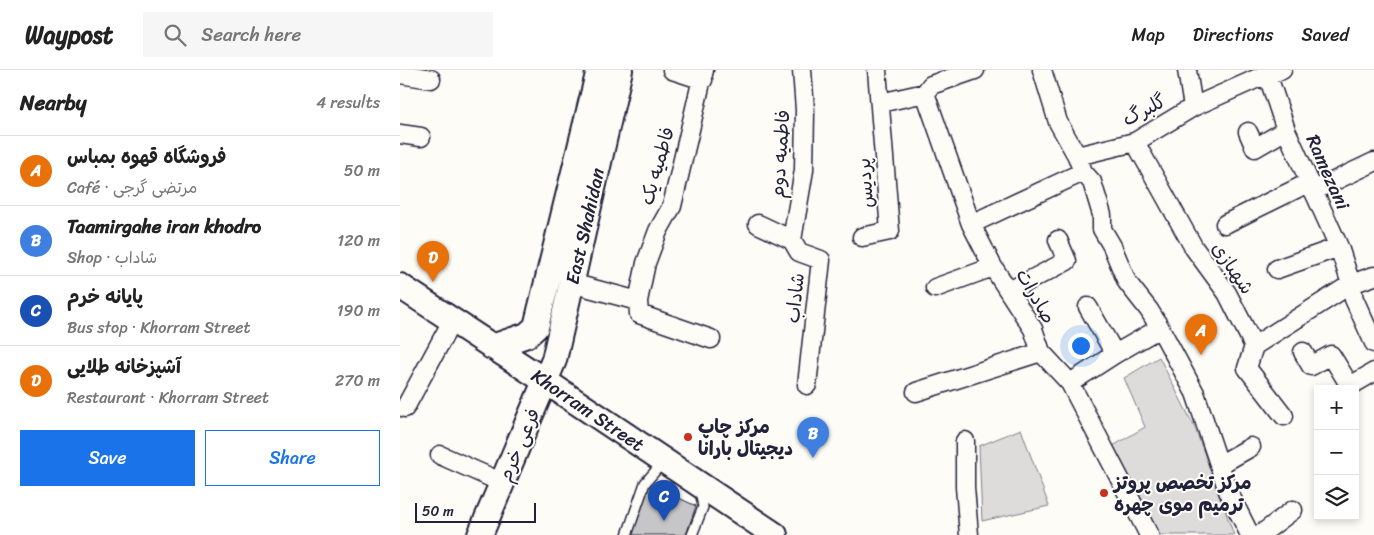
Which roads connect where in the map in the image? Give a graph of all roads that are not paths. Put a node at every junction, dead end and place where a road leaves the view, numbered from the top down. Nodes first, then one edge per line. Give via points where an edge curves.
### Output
1 (599, 70) edge
2 (620, 70) edge
3 (672, 70) edge
4 (802, 70) edge
5 (876, 70) edge
6 (975, 70) edge
7 (1042, 70) edge
8 (1187, 70) edge
9 (1272, 71) edge
10 (400, 74) edge
11 (703, 75) edge
12 (431, 79) dead end
13 (925, 93) junction
14 (880, 103) junction
15 (1193, 107) junction
16 (1286, 130) junction
17 (1248, 132) dead end
18 (400, 134) edge
19 (421, 137) dead end
20 (1135, 142) junction
21 (1077, 156) junction
22 (1374, 162) edge
23 (1083, 172) junction
24 (1312, 187) junction
25 (758, 224) dead end
26 (970, 224) junction
27 (1225, 224) dead end
28 (862, 237) dead end
29 (792, 240) junction
30 (1058, 240) dead end
31 (1339, 247) junction
32 (994, 267) junction
33 (1277, 269) dead end
34 (1374, 276) edge
35 (572, 283) junction
36 (1351, 284) junction
37 (400, 286) edge
38 (935, 288) dead end
39 (1009, 291) junction
40 (638, 301) junction
41 (1088, 307) dead end
42 (452, 321) junction
43 (536, 327) junction
44 (1160, 328) junction
45 (711, 339) dead end
46 (560, 340) junction
47 (1374, 343) edge
48 (492, 346) junction
49 (1254, 346) junction
50 (1042, 352) junction
51 (1303, 352) dead end
52 (1115, 354) junction
53 (520, 365) junction
54 (1374, 372) edge
55 (545, 382) junction
56 (1070, 383) junction
57 (807, 385) dead end
58 (1347, 385) edge
59 (1351, 385) edge
60 (916, 392) dead end
61 (405, 408) dead end
62 (1284, 416) dead end
63 (965, 442) dead end
64 (1251, 447) dead end
65 (440, 455) dead end
66 (664, 461) junction
67 (1219, 465) junction
68 (698, 483) junction
69 (503, 484) junction
70 (1293, 510) dead end
71 (480, 535) edge
72 (626, 535) edge
73 (692, 535) edge
74 (775, 535) edge
75 (970, 535) edge
76 (1149, 535) edge
77 (1250, 535) edge
78 (1260, 535) edge

1 - 43 main road, East Shahidan
2 - 35 main road, East Shahidan
3 - 11 street
4 - 29 street, فاطمیه دوم via 804,170
5 - 14 street
6 - 13 street via 931,85
7 - 21 street via 1058,122
8 - 15 street
9 - 15 street, گلبرگ
9 - 16 street, Ramezani
10 - 12 street
11 - 40 street, فاطمیه یک via 672,206 646,262
13 - 14 street
13 - 26 street, صادرات
14 - 28 street, پردیس via 890,231
15 - 20 street, گلبرگ
16 - 17 street via 1255,148
16 - 24 street, Ramezani
18 - 19 street
20 - 21 street, گلبرگ
20 - 49 street, شهبازی via 1194,248 1227,293
21 - 23 street
22 - 24 street
23 - 26 street
23 - 44 street via 1092,182 1102,215 1102,229 1127,282
24 - 27 street
24 - 31 street, Ramezani
25 - 29 street, شاداب
26 - 32 street, صادرات
29 - 57 street, شاداب via 799,252 821,260
30 - 39 street via 1067,260
31 - 33 street
31 - 36 street, Ramezani
32 - 38 street
32 - 39 street, صادرات
34 - 36 street
35 - 40 street
35 - 46 main road, East Shahidan
36 - 47 street, Ramezani via 1354,299
36 - 49 street
37 - 42 main road, Khorram Street
39 - 50 street, صادرات via 1033,329
40 - 45 street via 640,314
41 - 52 street
42 - 48 main road, Khorram Street
42 - 61 street
43 - 46 main road via 534,338 541,347 552,348
43 - 48 main road via 527,335
43 - 53 main road, East Shahidan
44 - 52 street
44 - 67 street via 1195,393
46 - 55 main road, East Shahidan
48 - 53 main road, Khorram Street
49 - 62 street via 1247,368
50 - 56 street, صادرات
50 - 60 street
51 - 58 street via 1311,366 1331,355
52 - 56 street
53 - 55 main road, Khorram Street
54 - 59 street
55 - 66 main road, Khorram Street
55 - 69 main road, فرعی خرم
56 - 76 street, صادرات
63 - 75 street
64 - 67 street
65 - 69 street
66 - 68 main road, Khorram Street
66 - 72 lane via 645,483
67 - 77 street via 1228,492
68 - 73 lane via 703,506
68 - 74 main road, Khorram Street
69 - 71 main road, فرعی خرم
70 - 78 street

